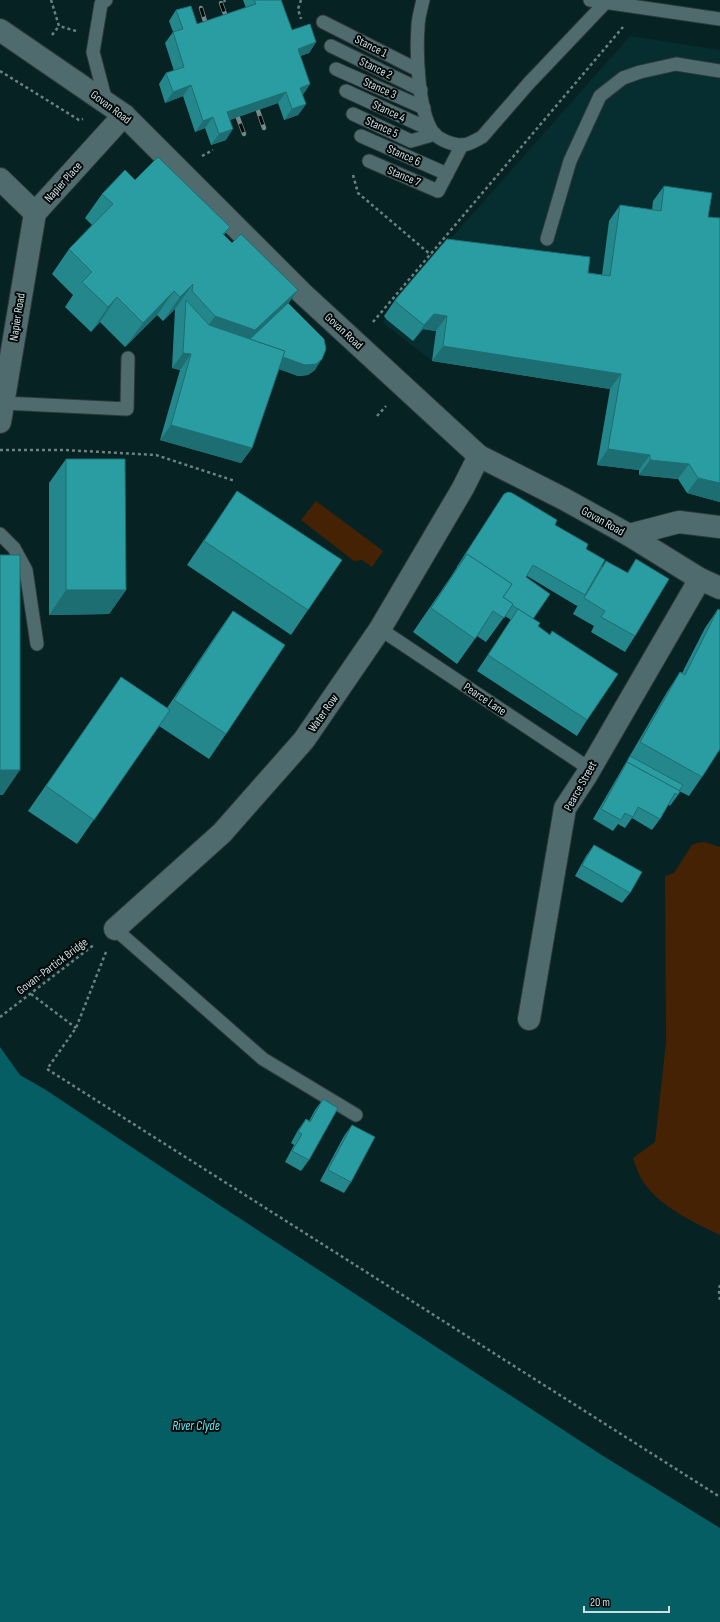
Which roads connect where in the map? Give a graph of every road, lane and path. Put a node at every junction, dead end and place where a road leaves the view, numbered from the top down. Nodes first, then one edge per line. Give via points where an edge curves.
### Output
1 (51, 0) edge
2 (106, 0) edge
3 (423, 0) edge
4 (590, 0) edge
5 (606, 2) junction
6 (720, 19) edge
7 (323, 22) dead end
8 (626, 24) dead end
9 (0, 30) edge
10 (96, 36) junction
11 (331, 46) dead end
12 (336, 69) dead end
13 (418, 70) junction
14 (720, 71) edge
15 (421, 90) junction
16 (346, 91) dead end
17 (106, 102) junction
18 (424, 108) junction
19 (353, 114) dead end
20 (124, 115) junction
21 (433, 132) junction
22 (361, 136) dead end
23 (462, 145) junction
24 (369, 161) dead end
25 (446, 174) junction
26 (0, 179) edge
27 (358, 193) dead end
28 (35, 213) junction
29 (547, 239) dead end
30 (431, 255) junction
31 (381, 313) dead end
32 (128, 358) dead end
33 (2, 412) edge
34 (0, 450) edge
35 (479, 456) junction
36 (235, 481) dead end
37 (720, 527) edge
38 (0, 534) edge
39 (629, 535) junction
40 (700, 579) junction
41 (720, 588) edge
42 (380, 629) junction
43 (37, 644) dead end
44 (590, 769) junction
45 (115, 929) junction
46 (31, 994) junction
47 (0, 1017) edge
48 (529, 1019) dead end
49 (76, 1028) junction
50 (356, 1115) dead end
51 (720, 1285) edge
52 (720, 1302) edge
53 (720, 1497) edge

1 - 10 path via 59,26
2 - 10 lane via 101,4
3 - 13 lane via 418,26
4 - 5 lane
5 - 6 lane
5 - 23 lane via 482,137
7 - 13 lane, Stance 1
8 - 30 path
9 - 17 street, Govan Road
10 - 17 lane via 93,52
11 - 15 lane, Stance 2
12 - 18 lane, Stance 3
13 - 15 lane
14 - 29 lane via 676,64 623,78 600,96 570,161
15 - 18 lane
16 - 21 lane, Stance 4
17 - 20 street, Govan Road
18 - 21 lane
19 - 21 lane, Stance 5 via 411,141
20 - 28 street, Napier Place
20 - 35 street, Govan Road via 302,293
21 - 23 lane, Stance 4 via 447,142
22 - 25 lane, Stance 6
23 - 25 lane
24 - 25 lane, Stance 7 via 438,191
26 - 28 street, Napier Place
27 - 30 path
28 - 33 street, Napier Road
30 - 31 path
32 - 33 lane via 127,409
34 - 36 path via 65,450 156,455
35 - 39 street, Govan Road
35 - 42 street, Water Row via 463,488
37 - 39 street via 679,522
38 - 43 lane via 14,548 26,570
39 - 40 street, Govan Road
40 - 41 street, Govan Road
40 - 44 street, Pearce Street
42 - 44 lane, Pearce Lane
42 - 45 street, Water Row via 304,740 222,833
44 - 48 street, Pearce Street via 565,808
45 - 46 path, Govan-Partick Bridge
45 - 49 path
45 - 50 lane via 262,1059
46 - 47 path, Govan-Partick Bridge
46 - 49 path
49 - 53 path via 47,1069
51 - 52 path

